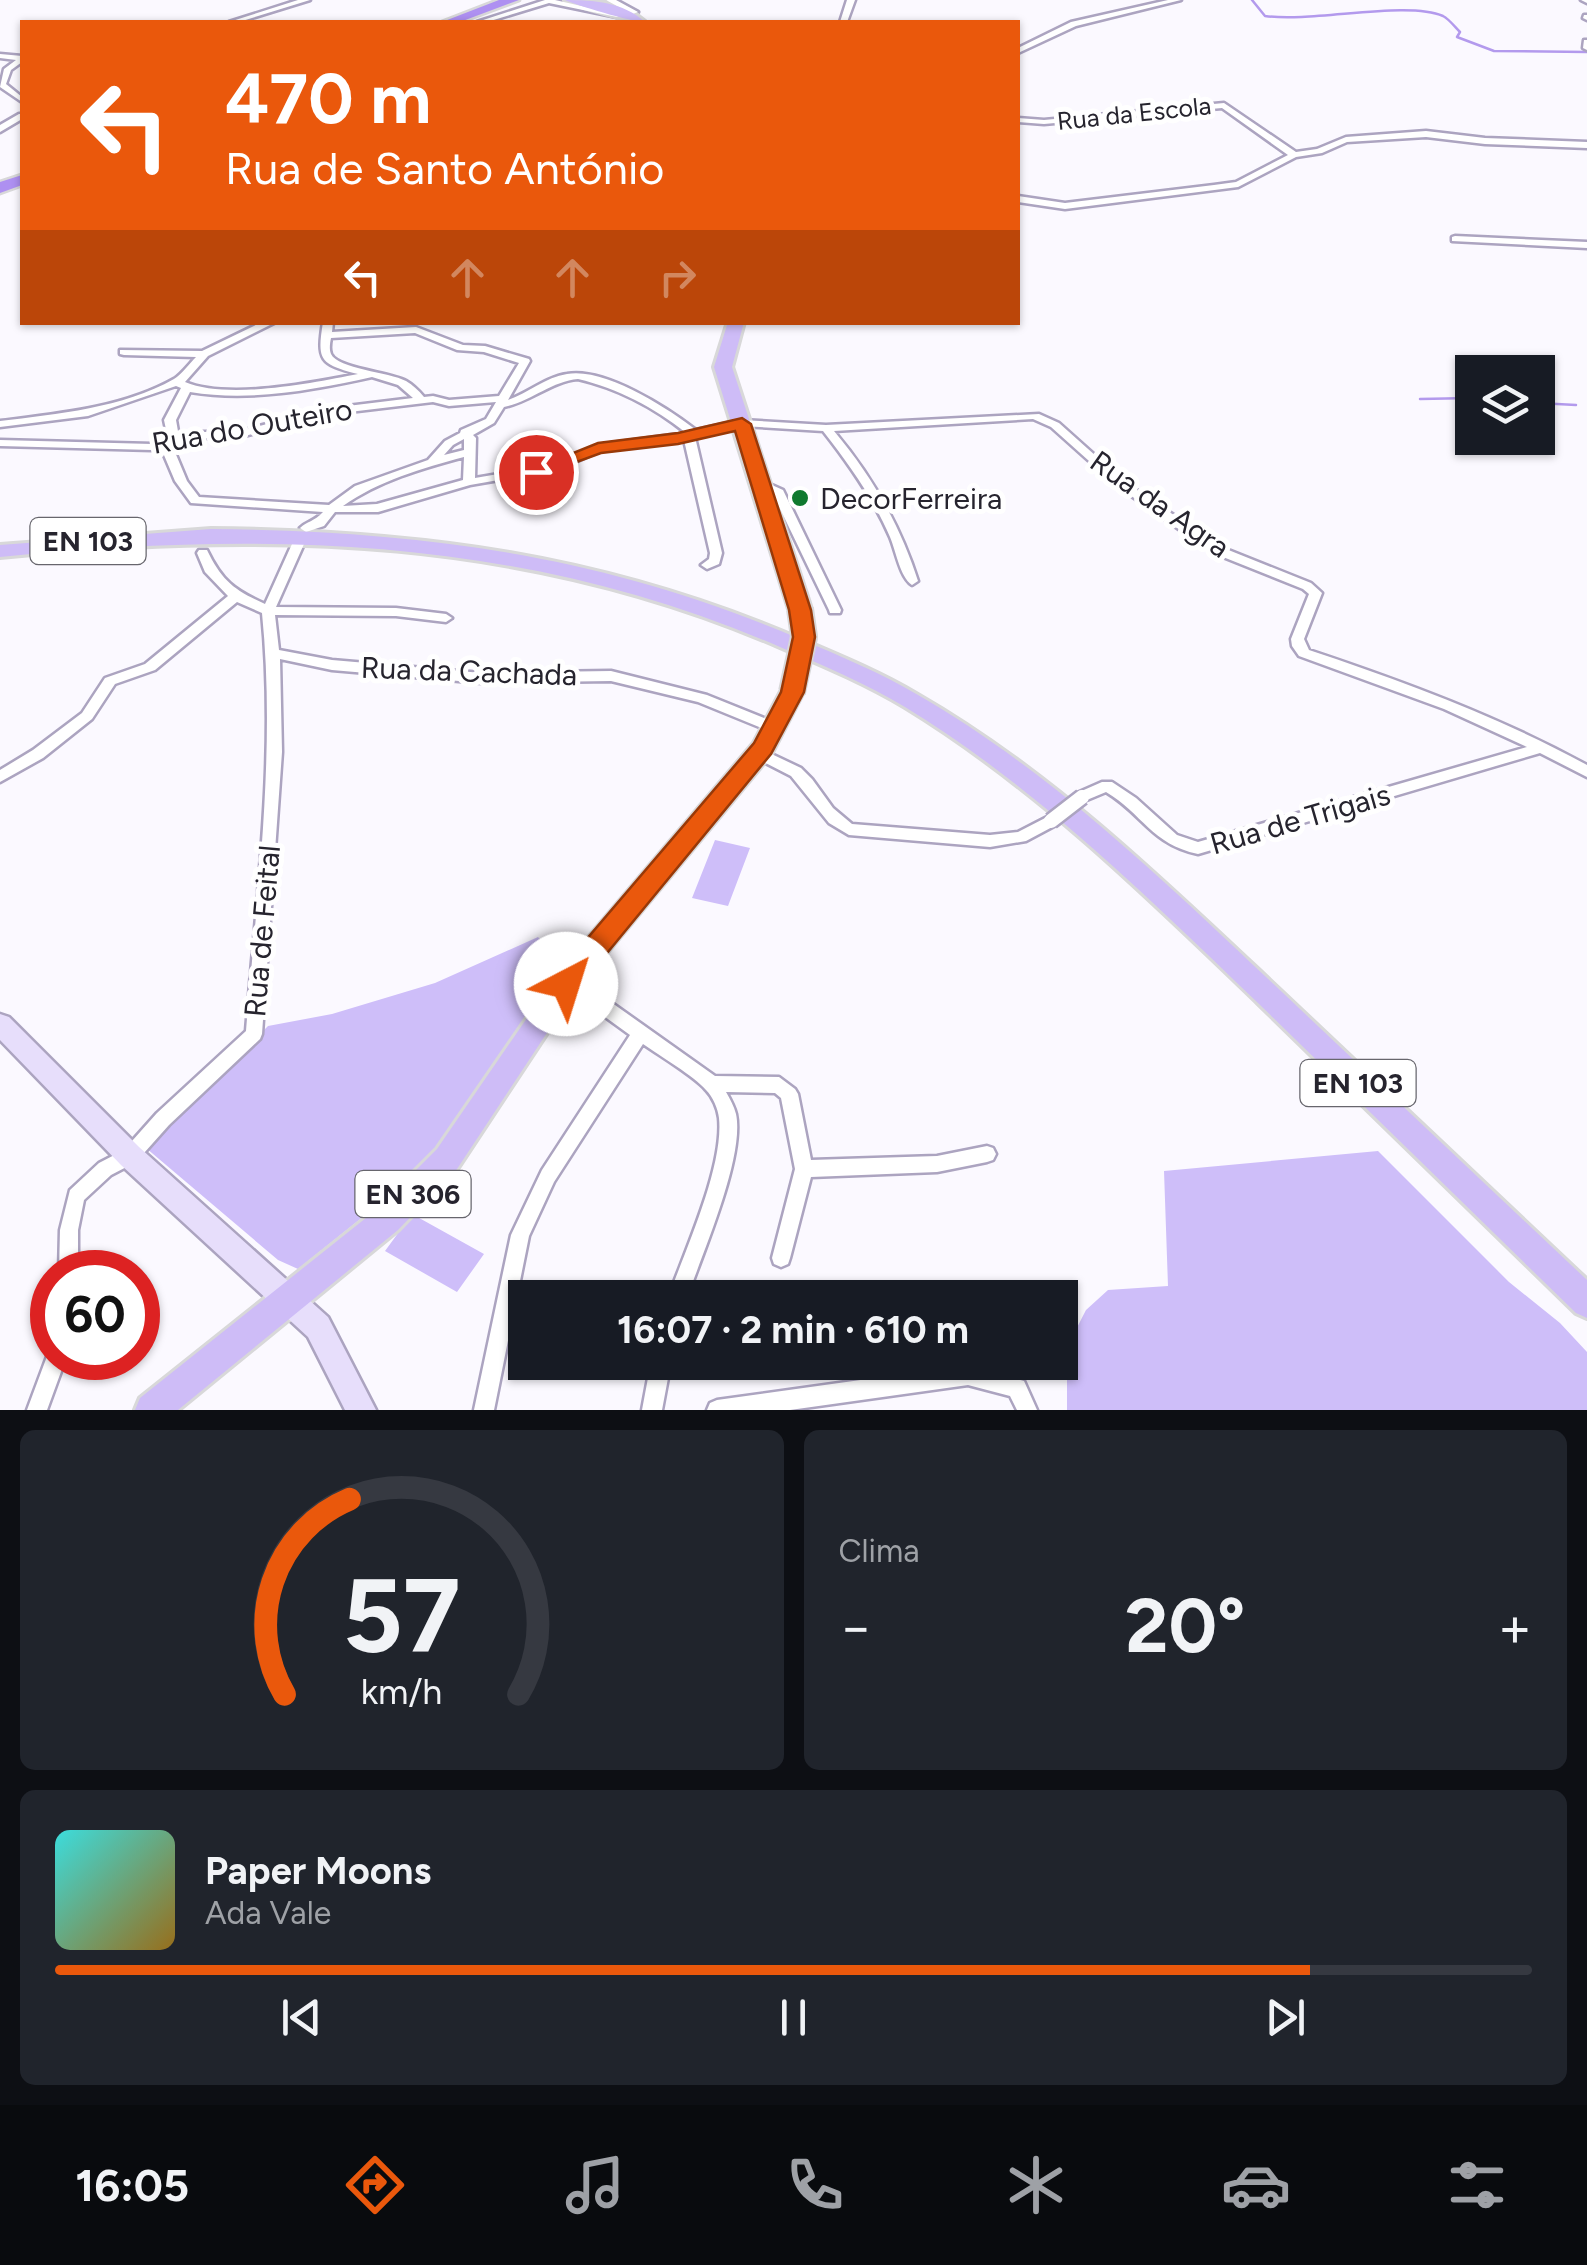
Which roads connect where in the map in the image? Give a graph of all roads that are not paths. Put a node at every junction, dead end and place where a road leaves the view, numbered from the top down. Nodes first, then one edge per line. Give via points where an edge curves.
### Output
1 (306, 0) edge
2 (493, 0) edge
3 (512, 0) edge
4 (570, 0) edge
5 (610, 0) edge
6 (1176, 0) edge
7 (635, 19) edge
8 (240, 20) edge
9 (436, 20) edge
10 (455, 20) edge
11 (487, 20) edge
12 (1020, 51) edge
13 (20, 60) edge
14 (20, 98) edge
15 (1020, 120) edge
16 (1587, 144) edge
17 (1294, 155) junction
18 (1020, 199) edge
19 (1456, 239) dead end
20 (1587, 245) edge
21 (265, 325) edge
22 (735, 325) edge
23 (326, 329) edge
24 (124, 352) dead end
25 (204, 354) junction
26 (372, 374) junction
27 (180, 386) junction
28 (420, 399) junction
29 (502, 402) junction
30 (0, 424) edge
31 (742, 424) junction
32 (826, 428) junction
33 (466, 432) junction
34 (692, 435) junction
35 (170, 442) junction
36 (0, 444) edge
37 (470, 452) junction
38 (432, 462) junction
39 (469, 482) junction
40 (763, 485) junction
41 (332, 508) junction
42 (306, 528) dead end
43 (329, 538) junction
44 (298, 544) dead end
45 (0, 552) edge
46 (203, 553) dead end
47 (0, 560) edge
48 (707, 565) dead end
49 (912, 581) dead end
50 (236, 596) junction
51 (835, 610) dead end
52 (268, 611) junction
53 (446, 618) dead end
54 (273, 654) junction
55 (774, 728) junction
56 (1544, 747) junction
57 (759, 753) junction
58 (1587, 772) edge
59 (0, 776) edge
60 (566, 984) junction
61 (0, 1024) edge
62 (641, 1033) junction
63 (712, 1084) junction
64 (987, 1154) dead end
65 (130, 1156) junction
66 (804, 1169) junction
67 (69, 1250) edge
68 (781, 1258) dead end
69 (683, 1280) edge
70 (290, 1300) junction
71 (1587, 1302) edge
72 (48, 1380) edge
73 (658, 1380) edge
74 (36, 1410) edge
75 (152, 1410) edge
76 (361, 1410) edge
77 (484, 1410) edge
78 (652, 1410) edge
79 (717, 1410) edge
80 (1027, 1410) edge

1 - 8 street
2 - 9 highway
3 - 10 highway
4 - 7 main road
5 - 7 street via 630,8
6 - 12 street via 1074,24
7 - 11 street via 549,1
13 - 14 street via 2,85
15 - 17 street, Rua da Escola via 1224,104
16 - 17 street via 1426,134 1346,140
17 - 18 street via 1265,173 1214,188 1066,206
19 - 20 street
21 - 25 street
22 - 31 main road, EN 306 via 723,368
23 - 26 street via 328,359
23 - 29 street via 416,330 461,348 522,358
24 - 25 street
25 - 27 street
26 - 27 street via 237,393
26 - 28 street via 385,375
27 - 30 street via 88,413
27 - 35 street
28 - 29 street, Rua do Outeiro
28 - 35 street, Rua do Outeiro
29 - 33 street via 490,421
29 - 34 street via 580,375
31 - 32 street, Rua da Agra
31 - 34 street, Rua da Agra
31 - 40 main road, EN 306
32 - 49 street via 886,515
32 - 56 street, Rua da Agra via 1036,416 1217,550 1307,586 1316,603 1296,636 1304,653 1420,692
33 - 37 street
33 - 38 street
34 - 39 street, Rua da Agra via 598,448 554,468
34 - 48 street via 716,553
35 - 36 street, Rua do Outeiro
35 - 41 street, Rua da Agra via 180,481 194,500
37 - 38 street
37 - 39 street
38 - 41 street via 359,489
39 - 41 street, Rua da Agra via 378,508
40 - 51 street via 777,490
40 - 55 main road, EN 306, bridge via 804,637 792,692
41 - 42 street
43 - 45 main road, EN 103 via 176,536
43 - 47 main road, EN 103 via 175,542
43 - 71 main road, EN 103 via 485,551 632,584 756,624 912,701 1020,773 1129,863
44 - 52 street
46 - 50 street
50 - 52 street
50 - 59 street via 150,667 110,681 87,716
52 - 53 street
52 - 54 street
54 - 55 street, Rua da Cachada via 482,678 612,676 702,698
54 - 65 street, Rua de Feital via 274,752 254,1034
55 - 57 main road, EN 306
56 - 57 street, Rua de Trigais, bridge via 1198,848 1168,838 1107,786 1021,836 990,841 849,830 837,824 804,779
56 - 58 street
57 - 60 main road, EN 306
60 - 62 street
60 - 70 main road, EN 306 via 447,1159 387,1220
61 - 65 main road
62 - 63 street
62 - 77 street via 548,1176 520,1236
63 - 66 street via 778,1086 790,1094
63 - 69 street via 728,1129 710,1209
64 - 66 street via 937,1164
65 - 67 street, Rua de Feital via 105,1168 76,1196
65 - 70 main road
66 - 68 street
70 - 75 main road, EN 306
70 - 76 main road via 318,1327
72 - 74 street
73 - 78 street
79 - 80 street via 968,1374 1016,1388

